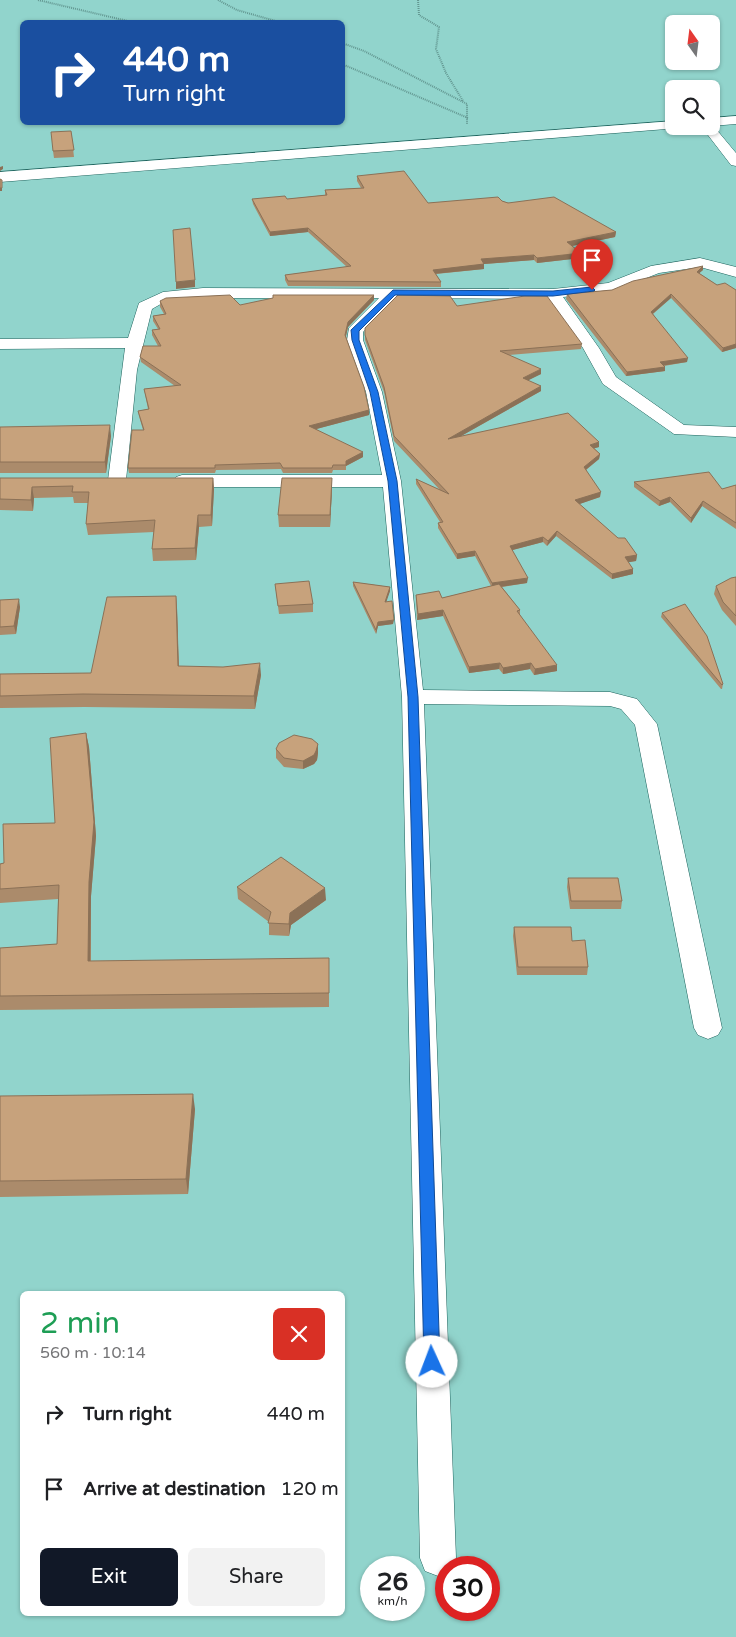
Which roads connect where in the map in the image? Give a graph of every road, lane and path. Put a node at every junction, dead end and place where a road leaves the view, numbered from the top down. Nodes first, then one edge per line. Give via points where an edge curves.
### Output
1 (38, 0) edge
2 (218, 0) edge
3 (418, 0) edge
4 (123, 20) edge
5 (272, 20) edge
6 (345, 44) edge
7 (345, 65) edge
8 (464, 102) junction
9 (468, 118) junction
10 (736, 120) edge
11 (720, 121) edge
12 (665, 126) edge
13 (714, 135) edge
14 (454, 142) junction
15 (736, 162) edge
16 (0, 177) edge
17 (736, 272) edge
18 (393, 293) junction
19 (553, 294) junction
20 (134, 343) junction
21 (0, 344) edge
22 (736, 432) edge
23 (117, 480) junction
24 (137, 480) edge
25 (166, 480) edge
26 (98, 481) edge
27 (392, 481) junction
28 (413, 697) junction
29 (708, 1028) dead end
30 (438, 1556) edge

1 - 4 path
2 - 5 path
3 - 8 path via 419,15 439,27 436,49
6 - 8 path
7 - 9 path
8 - 9 path
9 - 14 path
10 - 11 street
12 - 14 street
13 - 15 street
14 - 16 street
17 - 19 street via 700,262 656,269 611,288
18 - 19 street
18 - 20 street via 203,293 163,297 144,306
18 - 27 street via 355,330 355,340 374,392
19 - 22 street via 609,380 680,430
20 - 21 street
20 - 23 street
23 - 24 street
23 - 26 street
25 - 27 street
27 - 28 street
28 - 29 street via 610,699 629,704 646,724
28 - 30 street

